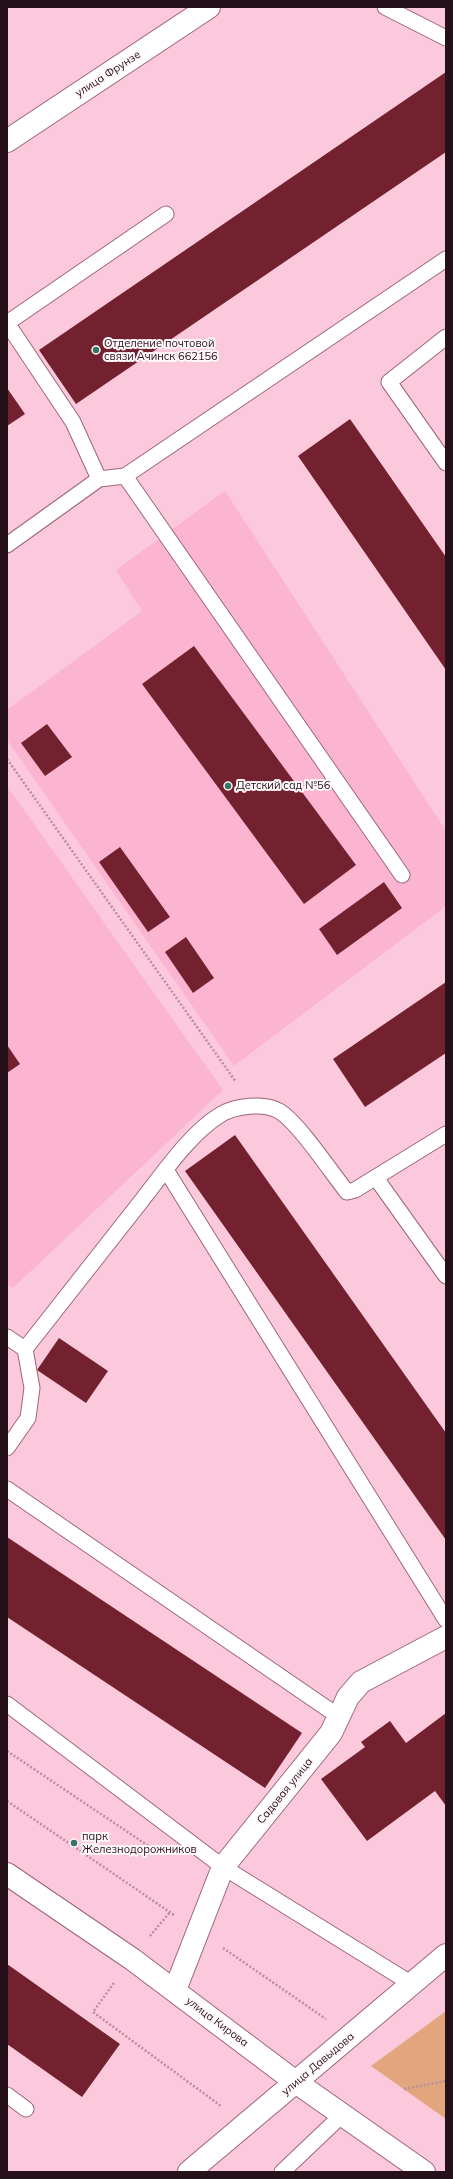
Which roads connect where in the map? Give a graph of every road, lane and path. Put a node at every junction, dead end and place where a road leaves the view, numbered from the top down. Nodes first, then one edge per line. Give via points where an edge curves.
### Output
1 (209, 7) edge
2 (385, 7) edge
3 (446, 38) edge
4 (7, 141) edge
5 (166, 214) dead end
6 (446, 259) edge
7 (7, 323) edge
8 (446, 337) edge
9 (446, 463) edge
10 (125, 476) junction
11 (99, 479) junction
12 (7, 545) edge
13 (7, 759) edge
14 (402, 875) dead end
15 (253, 1105) junction
16 (446, 1134) edge
17 (166, 1170) junction
18 (376, 1178) junction
19 (446, 1276) edge
20 (7, 1337) edge
21 (25, 1349) junction
22 (7, 1448) edge
23 (7, 1489) edge
24 (446, 1620) edge
25 (446, 1637) edge
26 (7, 1704) edge
27 (338, 1716) junction
28 (7, 1751) edge
29 (163, 1856) dead end
30 (223, 1867) junction
31 (7, 1874) edge
32 (170, 1912) dead end
33 (446, 1955) edge
34 (132, 1959) junction
35 (412, 1984) junction
36 (175, 1990) junction
37 (446, 2081) edge
38 (297, 2082) junction
39 (404, 2089) dead end
40 (7, 2095) edge
41 (26, 2109) dead end
42 (342, 2115) junction
43 (246, 2125) junction
44 (295, 2165) edge
45 (189, 2172) edge
46 (282, 2172) edge
47 (424, 2172) edge

1 - 4 street, улица Фрунзе
2 - 3 lane
5 - 7 lane
6 - 10 lane
7 - 11 lane via 73,422
8 - 9 lane via 389,382
10 - 11 lane
10 - 14 lane
11 - 12 lane
13 - 15 path
15 - 17 lane via 221,1114 203,1127
15 - 18 lane via 278,1110 294,1124 347,1192
16 - 18 lane
17 - 21 lane
17 - 24 lane
18 - 19 lane
20 - 21 lane
21 - 22 lane via 32,1388 28,1418
23 - 27 lane
25 - 27 street, Садовая улица via 361,1682 348,1697
26 - 30 lane
27 - 30 street, Садовая улица via 331,1733
28 - 29 path
30 - 35 lane
30 - 36 street, Садовая улица
31 - 34 street, улица Кирова
32 - 34 path
33 - 35 street, улица Давыдова
34 - 36 street, улица Кирова
34 - 43 path via 93,2012
35 - 38 street, улица Давыдова
36 - 38 street, улица Кирова
37 - 39 path
38 - 42 street, улица Кирова
38 - 43 street, улица Давыдова
40 - 41 lane
42 - 44 lane
42 - 47 street, улица Кирова
43 - 45 street, улица Давыдова
44 - 46 lane

